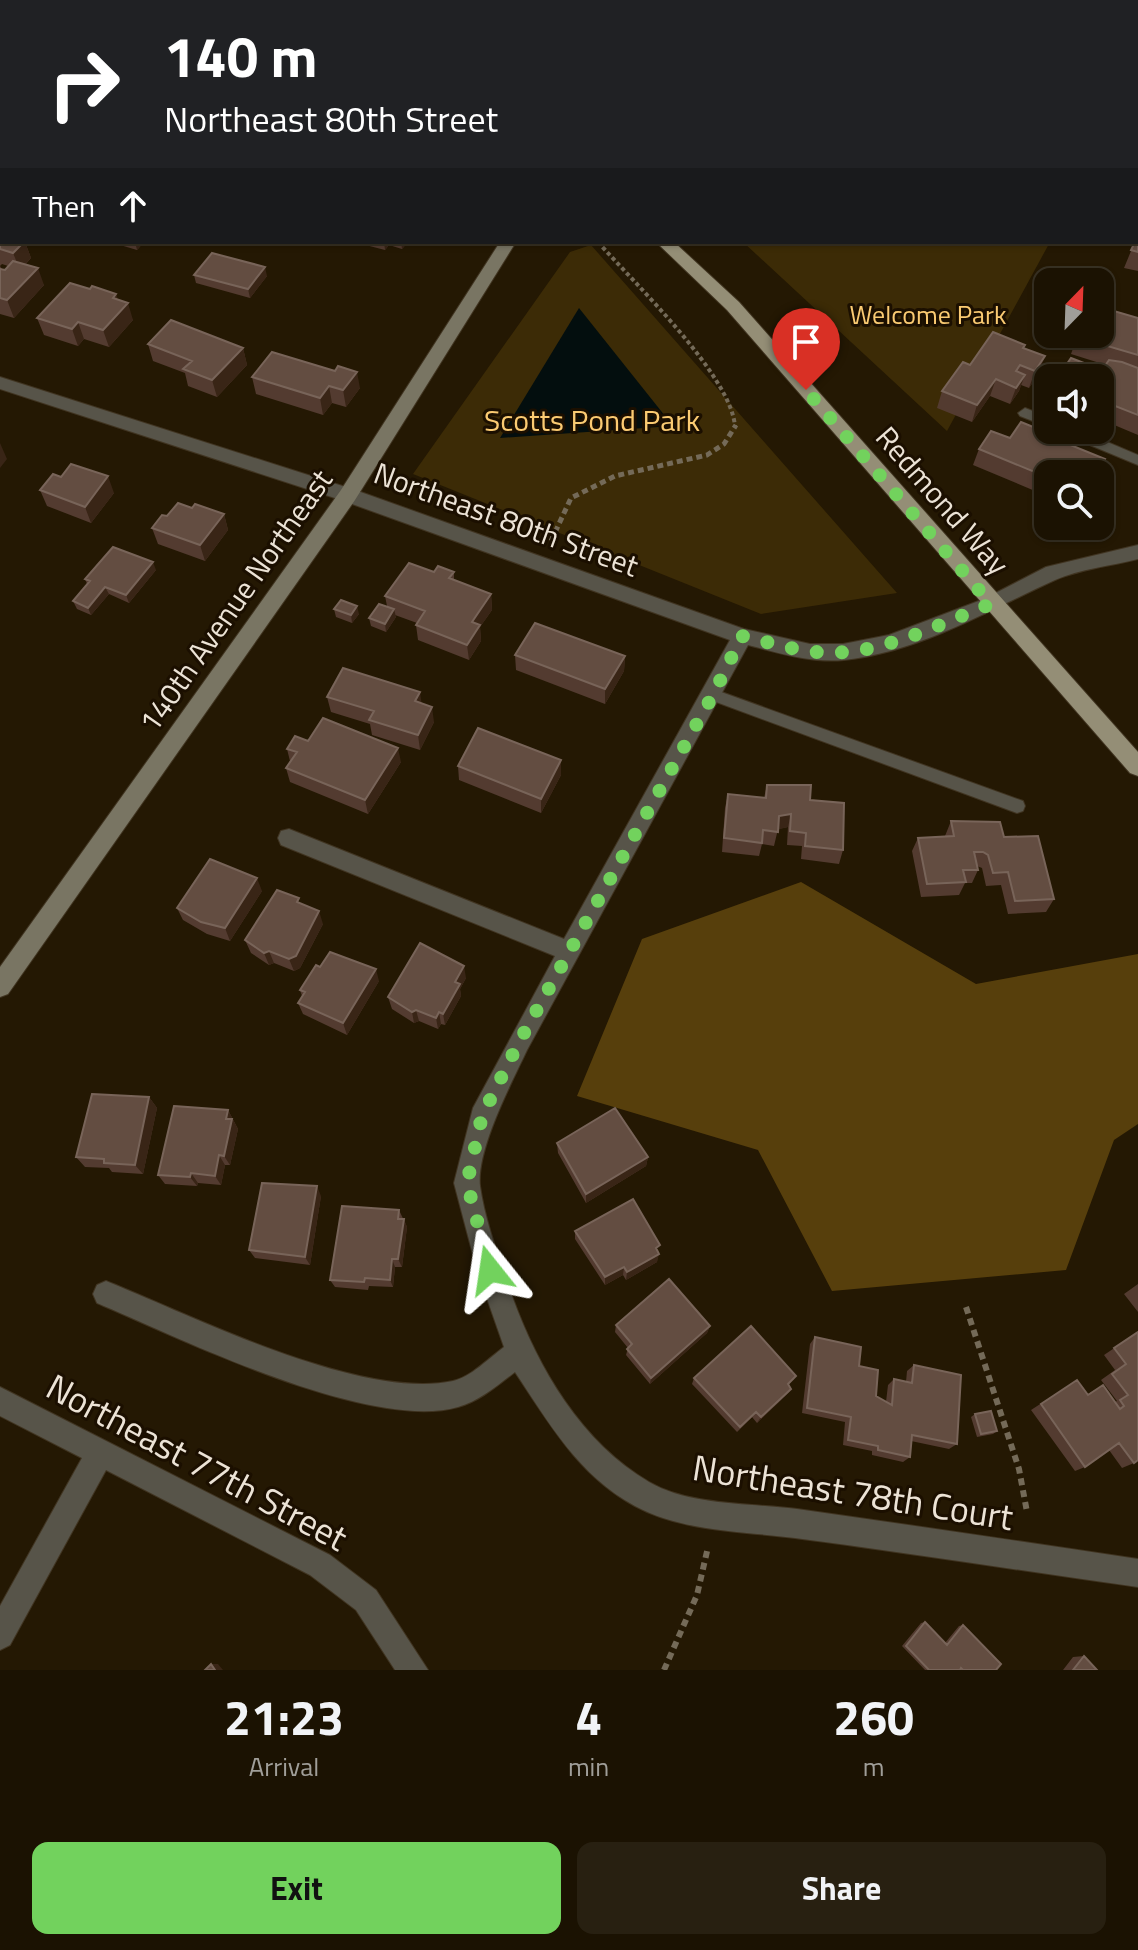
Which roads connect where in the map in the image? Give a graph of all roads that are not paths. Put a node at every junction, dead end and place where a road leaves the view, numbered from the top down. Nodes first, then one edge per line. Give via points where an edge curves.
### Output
1 (507, 244) edge
2 (666, 244) edge
3 (0, 383) edge
4 (1025, 413) dead end
5 (1034, 417) edge
6 (1100, 444) edge
7 (1138, 460) edge
8 (348, 495) junction
9 (1138, 552) edge
10 (991, 604) junction
11 (742, 636) junction
12 (713, 695) junction
13 (1138, 767) edge
14 (1017, 806) dead end
15 (289, 838) dead end
16 (570, 952) junction
17 (0, 986) edge
18 (106, 1294) dead end
19 (519, 1353) junction
20 (0, 1401) edge
21 (100, 1454) junction
22 (1138, 1573) edge
23 (0, 1635) edge
24 (413, 1670) edge

1 - 8 main road, 140th Avenue Northeast
2 - 10 main road, Redmond Way via 733,306
3 - 8 street, Northeast 80th Street
4 - 5 lane
6 - 7 lane
8 - 11 street, Northeast 80th Street
8 - 17 main road, 140th Avenue Northeast
9 - 10 street, Northeast 80th Street via 1053,572
10 - 11 street, Northeast 80th Street via 891,643 843,652 810,652
10 - 13 main road, Redmond Way
11 - 12 street, Northeast 78th Court
12 - 14 lane
12 - 16 street, Northeast 78th Court
15 - 16 street
16 - 19 street, Northeast 78th Court via 482,1116 467,1183
18 - 19 street via 315,1376 384,1396 425,1400 460,1393
19 - 22 street, Northeast 78th Court via 572,1435 607,1470 645,1496 714,1516
20 - 21 street, Northeast 77th Street
21 - 23 street
21 - 24 street, Northeast 77th Street via 320,1565 366,1600

